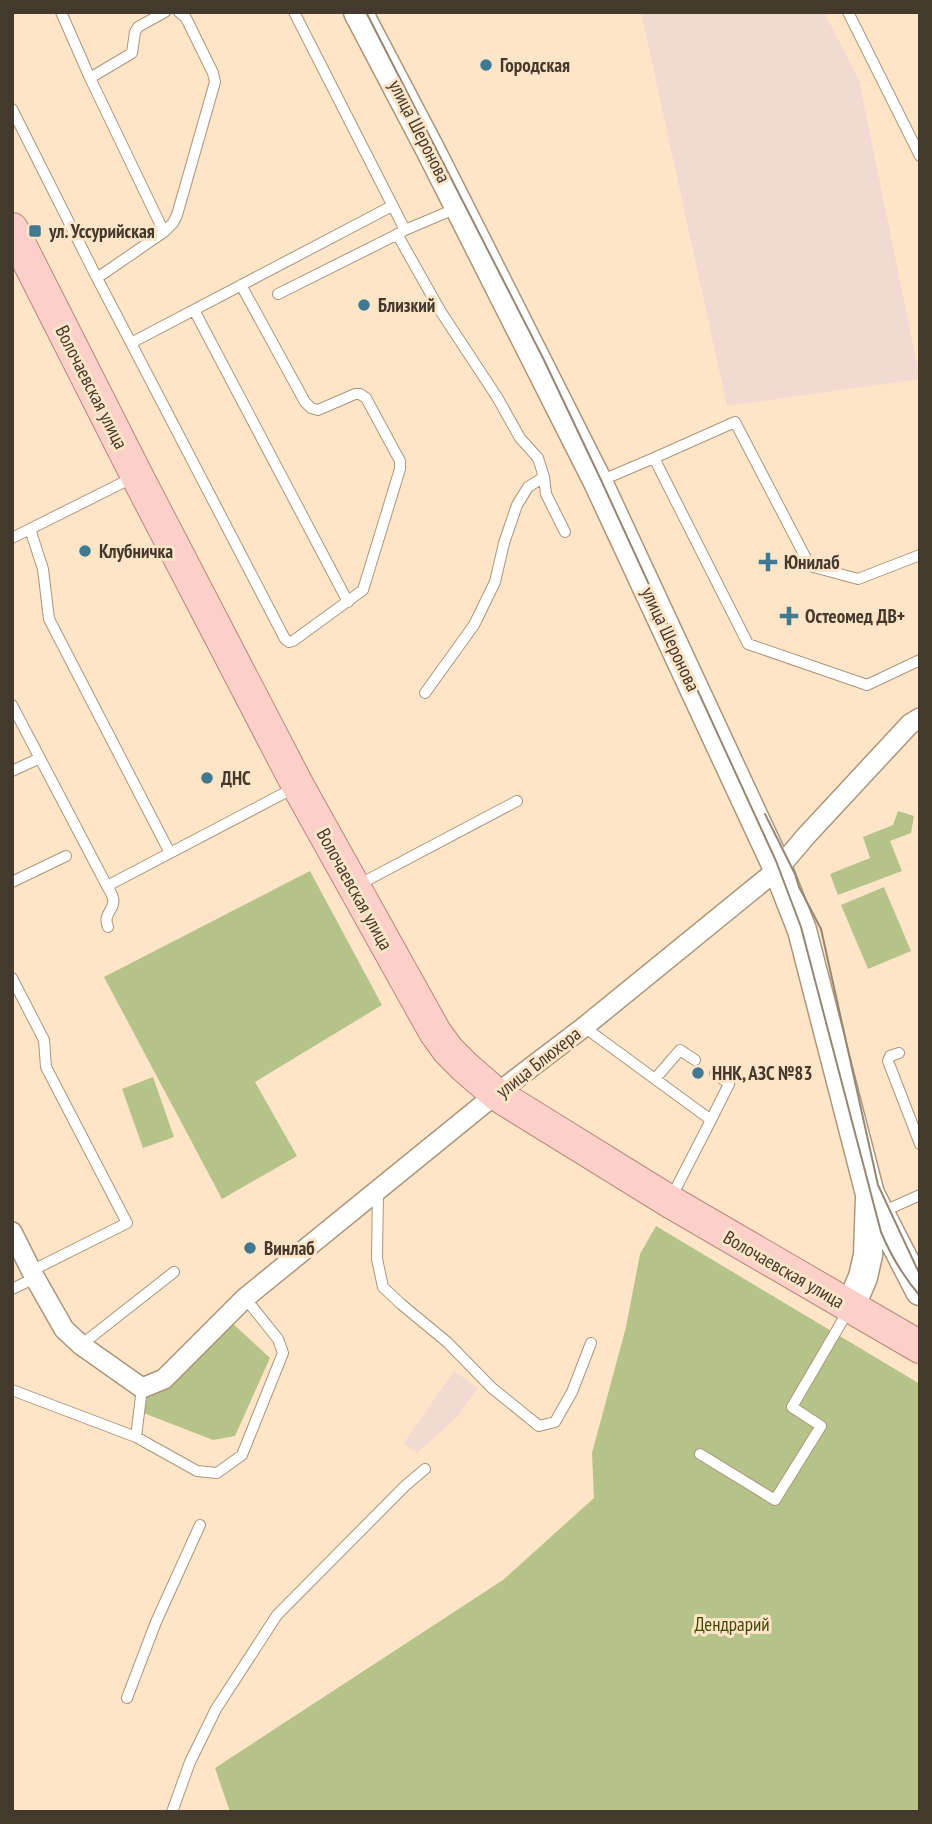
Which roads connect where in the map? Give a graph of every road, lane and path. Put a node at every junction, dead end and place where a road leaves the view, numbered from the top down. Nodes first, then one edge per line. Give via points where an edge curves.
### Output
1 (61, 12) edge
2 (165, 12) edge
3 (179, 12) edge
4 (294, 12) edge
5 (359, 12) edge
6 (848, 12) edge
7 (90, 78) junction
8 (12, 109) edge
9 (920, 156) edge
10 (391, 206) junction
11 (459, 208) junction
12 (12, 229) edge
13 (164, 232) junction
14 (401, 232) junction
15 (97, 278) junction
16 (241, 285) junction
17 (278, 295) dead end
18 (194, 310) junction
19 (131, 343) junction
20 (654, 458) junction
21 (137, 475) junction
22 (544, 477) junction
23 (598, 482) junction
24 (30, 529) junction
25 (565, 533) dead end
26 (12, 538) edge
27 (920, 555) edge
28 (348, 602) junction
29 (920, 660) edge
30 (425, 694) dead end
31 (12, 705) edge
32 (917, 724) edge
33 (40, 758) junction
34 (12, 771) edge
35 (298, 786) junction
36 (517, 802) dead end
37 (170, 853) junction
38 (65, 856) dead end
39 (778, 869) junction
40 (12, 883) edge
41 (107, 887) junction
42 (354, 887) junction
43 (108, 927) dead end
44 (12, 978) edge
45 (584, 1027) junction
46 (899, 1053) dead end
47 (695, 1060) dead end
48 (715, 1073) dead end
49 (655, 1079) junction
50 (496, 1094) junction
51 (710, 1120) junction
52 (919, 1142) edge
53 (378, 1190) junction
54 (920, 1195) edge
55 (669, 1201) junction
56 (875, 1204) junction
57 (12, 1232) edge
58 (174, 1272) dead end
59 (33, 1275) junction
60 (12, 1289) edge
61 (920, 1291) edge
62 (245, 1297) junction
63 (850, 1308) junction
64 (591, 1343) dead end
65 (81, 1345) junction
66 (920, 1347) edge
67 (142, 1388) junction
68 (12, 1390) edge
69 (136, 1437) junction
70 (700, 1454) dead end
71 (425, 1469) dead end
72 (200, 1525) dead end
73 (127, 1698) dead end
74 (172, 1812) edge

1 - 7 lane
2 - 7 lane via 138,27 132,53
3 - 13 lane via 215,82 177,215
4 - 10 lane
5 - 11 main road, улица Шеронова
6 - 9 lane
7 - 13 lane
8 - 15 lane
10 - 14 lane
10 - 16 lane
11 - 14 lane
11 - 23 main road, улица Шеронова
12 - 21 main road, Волочаевская улица
13 - 15 lane
14 - 17 lane
14 - 22 lane via 441,312 520,438 538,458
15 - 19 lane
16 - 18 lane
16 - 28 lane via 305,402 318,410 360,394 400,461 365,586
18 - 19 lane
18 - 28 lane
19 - 28 lane via 285,639 293,641
20 - 23 lane
20 - 27 lane via 735,422 810,566 858,579
20 - 29 lane via 748,644 867,685
21 - 24 lane
21 - 35 main road, Волочаевская улица
22 - 25 lane via 546,494
22 - 30 lane via 528,487 517,505 495,582 474,625
23 - 39 main road, улица Шеронова
24 - 26 lane
24 - 37 lane via 43,569 49,619
31 - 33 lane
32 - 39 street, улица Блюхера
33 - 34 lane
33 - 41 lane
35 - 37 lane
35 - 42 main road, Волочаевская улица
36 - 42 lane
37 - 41 lane
38 - 40 lane
39 - 45 street, улица Блюхера
39 - 56 main road, улица Шеронова via 802,930
41 - 43 lane via 114,898 106,916
42 - 50 main road, Волочаевская улица via 435,1032
44 - 59 lane via 44,1040 46,1067 127,1223
45 - 49 lane
45 - 50 street, улица Блюхера
46 - 52 lane via 888,1061
47 - 49 lane via 680,1050
48 - 51 lane via 729,1084
49 - 51 lane
50 - 53 street, улица Блюхера
50 - 55 main road, Волочаевская улица
51 - 55 lane
53 - 62 street, улица Блюхера
53 - 64 lane via 377,1259 383,1287 540,1426 555,1422
54 - 56 lane
55 - 63 main road, Волочаевская улица
56 - 61 main road, улица Шеронова
56 - 63 main road via 863,1277
57 - 59 street
58 - 65 lane
59 - 60 lane
59 - 65 street via 64,1329
62 - 67 street, улица Блюхера via 164,1379
62 - 69 lane via 278,1339 283,1353 242,1455 217,1473 197,1471
63 - 66 main road, Волочаевская улица
63 - 70 lane via 792,1407 821,1426 775,1500
65 - 67 street
67 - 69 lane
68 - 69 lane
71 - 74 lane via 277,1615 216,1709
72 - 73 lane

